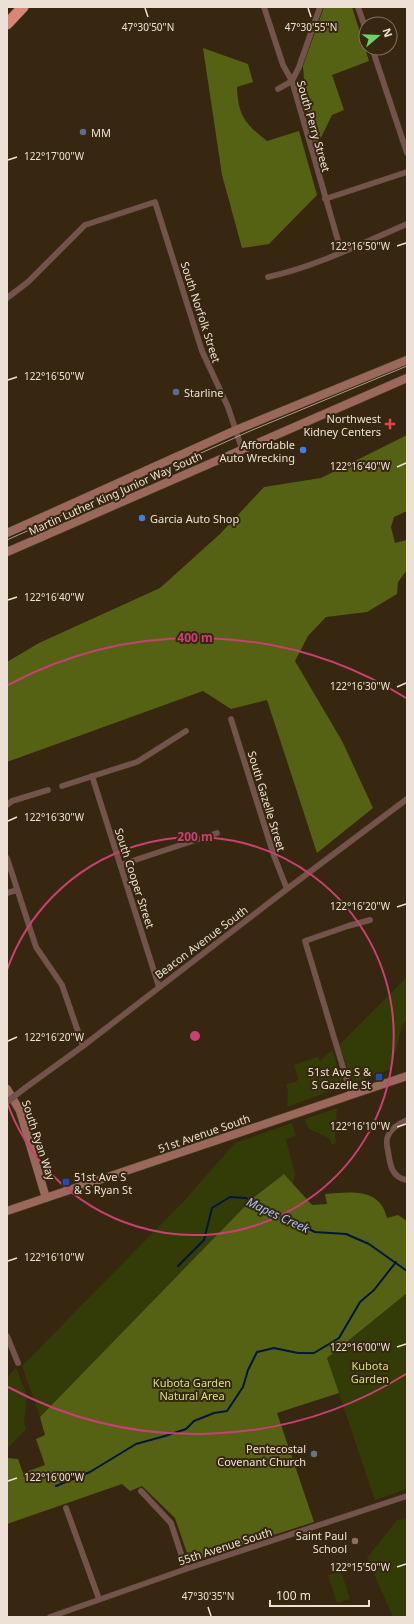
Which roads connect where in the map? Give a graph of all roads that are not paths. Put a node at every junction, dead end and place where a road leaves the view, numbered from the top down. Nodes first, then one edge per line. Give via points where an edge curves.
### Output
1 (23, 7) edge
2 (264, 7) edge
3 (320, 7) edge
4 (7, 24) edge
5 (375, 56) edge
6 (292, 82) junction
7 (278, 89) dead end
8 (407, 153) edge
9 (407, 172) edge
10 (325, 199) junction
11 (407, 224) edge
12 (341, 251) junction
13 (268, 277) dead end
14 (7, 298) edge
15 (407, 360) edge
16 (407, 378) edge
17 (236, 430) junction
18 (242, 449) junction
19 (7, 533) edge
20 (7, 552) edge
21 (231, 719) dead end
22 (186, 731) dead end
23 (92, 776) junction
24 (62, 786) dead end
25 (48, 790) dead end
26 (407, 798) edge
27 (7, 805) edge
28 (217, 833) dead end
29 (7, 858) edge
30 (120, 865) junction
31 (286, 889) junction
32 (17, 890) junction
33 (7, 894) edge
34 (370, 920) dead end
35 (159, 987) junction
36 (83, 1046) junction
37 (407, 1076) edge
38 (7, 1089) edge
39 (351, 1094) junction
40 (7, 1102) edge
41 (407, 1120) edge
42 (407, 1180) edge
43 (46, 1198) junction
44 (7, 1211) edge
45 (7, 1336) edge
46 (18, 1363) dead end
47 (140, 1491) dead end
48 (407, 1496) edge
49 (66, 1508) dead end
50 (186, 1569) junction
51 (99, 1599) junction
52 (50, 1617) edge

1 - 4 highway
2 - 6 street, South Perry Street via 283,65
3 - 6 street
5 - 8 street
6 - 7 street
6 - 10 street, South Perry Street
9 - 10 street
10 - 12 street, South Perry Street
11 - 12 street via 391,233
12 - 13 street via 295,270
14 - 17 street, South Norfolk Street via 28,282 85,225 155,202 202,351
15 - 17 main road, Martin Luther King Junior Way South
16 - 18 main road, Martin Luther King Junior Way South
17 - 18 street, South Norfolk Street
17 - 19 main road, Martin Luther King Junior Way South
18 - 20 main road, Martin Luther King Junior Way South
21 - 31 street, South Gazelle Street
22 - 23 street via 137,762
23 - 24 street
23 - 30 street, South Cooper Street
25 - 27 street
26 - 31 street, Beacon Avenue South
28 - 30 street
29 - 32 street
30 - 35 street, South Cooper Street
31 - 35 street, Beacon Avenue South
32 - 33 street
32 - 36 street via 40,955 63,986
34 - 39 street via 304,942
35 - 36 street, Beacon Avenue South
36 - 40 street, Beacon Avenue South, bridge
37 - 39 main road, 51st Avenue South
38 - 43 main road, South Ryan Way via 20,1111
39 - 43 main road, 51st Avenue South
41 - 42 street via 392,1130 387,1138 393,1171 399,1178
43 - 44 main road, 51st Avenue South
45 - 46 street
47 - 50 street via 171,1523
48 - 50 street, 55th Avenue South
49 - 51 street
50 - 51 street, 55th Avenue South
51 - 52 street, 55th Avenue South

